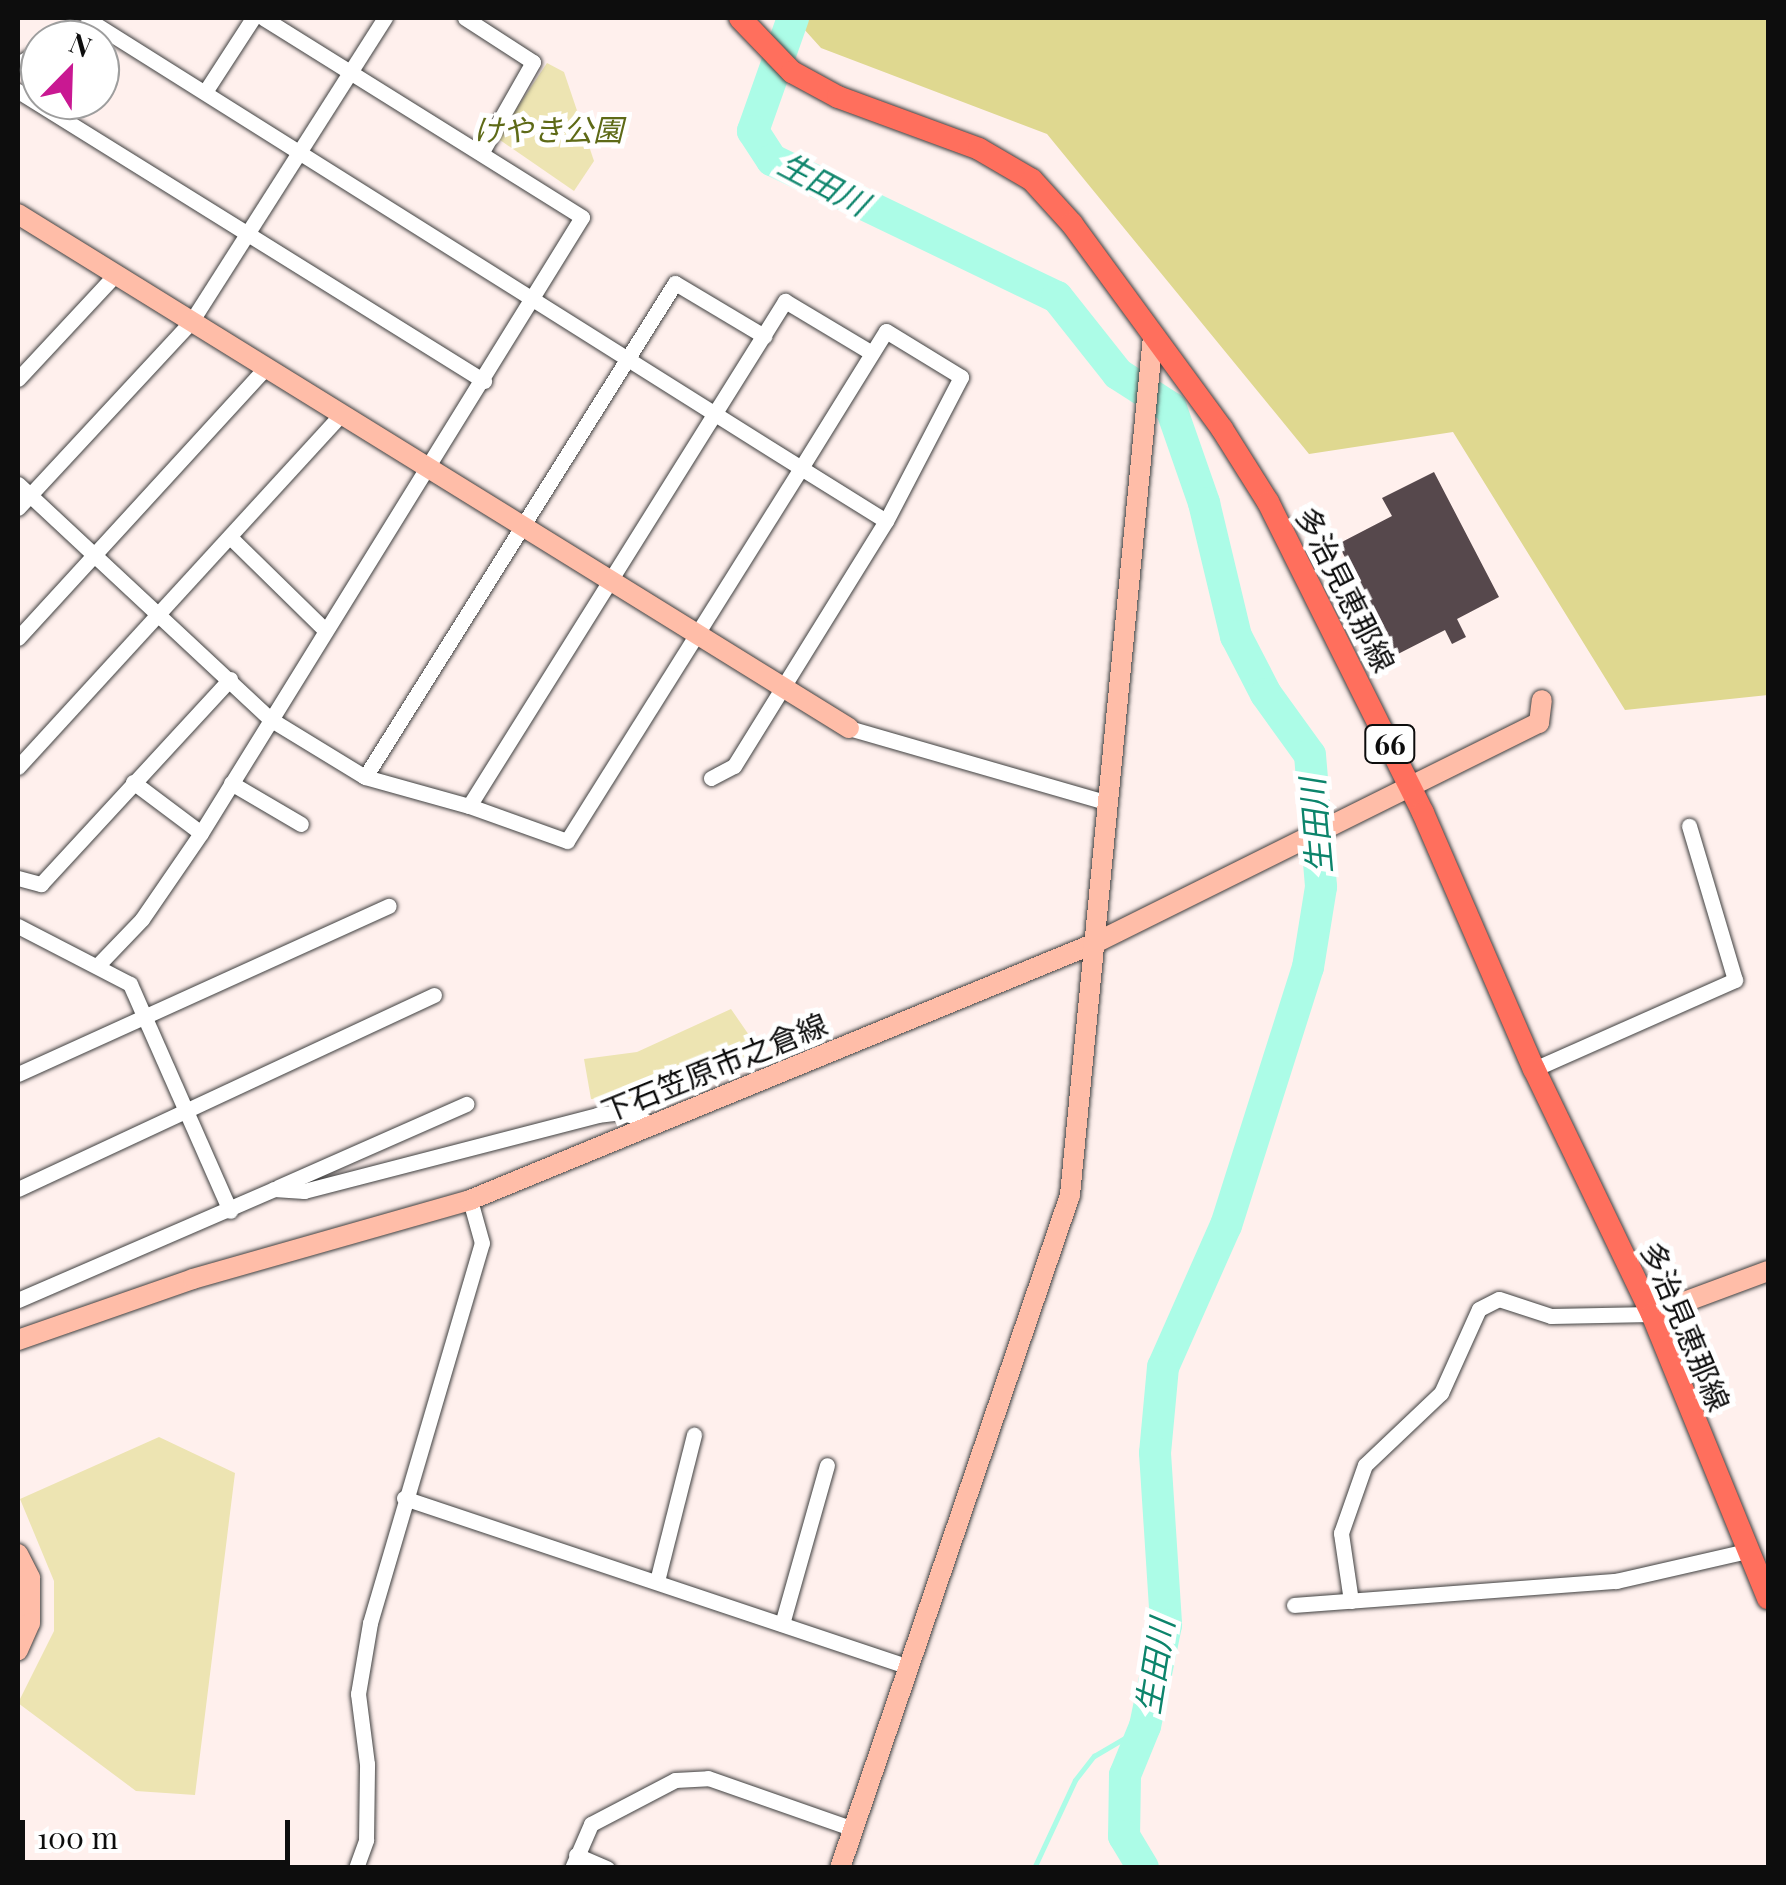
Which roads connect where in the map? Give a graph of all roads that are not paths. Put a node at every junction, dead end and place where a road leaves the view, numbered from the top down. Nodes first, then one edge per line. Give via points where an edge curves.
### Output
1 (253, 18) edge
2 (264, 18) edge
3 (385, 18) edge
4 (465, 18) edge
5 (740, 18) edge
6 (120, 39) edge
7 (350, 68) junction
8 (18, 91) edge
9 (205, 92) junction
10 (482, 150) junction
11 (299, 151) junction
12 (18, 215) edge
13 (246, 233) junction
14 (116, 274) junction
15 (532, 298) junction
16 (191, 322) junction
17 (764, 336) junction
18 (1153, 336) junction
19 (872, 353) junction
20 (628, 358) junction
21 (265, 368) junction
22 (18, 379) edge
23 (484, 381) junction
24 (714, 413) junction
25 (340, 415) junction
26 (801, 468) junction
27 (426, 469) junction
28 (21, 496) edge
29 (886, 520) junction
30 (523, 526) junction
31 (230, 537) junction
32 (96, 552) junction
33 (610, 581) junction
34 (158, 612) junction
35 (324, 628) junction
36 (694, 636) junction
37 (18, 638) edge
38 (230, 678) junction
39 (780, 689) junction
40 (1542, 700) dead end
41 (270, 719) junction
42 (849, 728) joint
43 (18, 767) edge
44 (365, 778) junction
45 (712, 778) dead end
46 (132, 782) junction
47 (232, 783) junction
48 (1408, 784) junction
49 (1105, 802) junction
50 (468, 806) junction
51 (301, 824) dead end
52 (1689, 826) dead end
53 (201, 833) junction
54 (18, 878) edge
55 (389, 906) dead end
56 (18, 926) edge
57 (1093, 944) junction
58 (97, 966) junction
59 (434, 995) dead end
60 (148, 1019) junction
61 (1534, 1070) junction
62 (18, 1074) edge
63 (466, 1104) dead end
64 (185, 1115) junction
65 (652, 1124) junction
66 (18, 1188) edge
67 (274, 1189) junction
68 (470, 1200) junction
69 (230, 1212) junction
70 (1768, 1271) edge
71 (18, 1300) edge
72 (1652, 1314) junction
73 (18, 1340) edge
74 (694, 1435) dead end
75 (827, 1465) dead end
76 (404, 1498) junction
77 (1747, 1550) junction
78 (18, 1554) edge
79 (657, 1582) junction
80 (1768, 1598) edge
81 (1351, 1601) junction
82 (1294, 1605) dead end
83 (782, 1624) junction
84 (18, 1650) edge
85 (909, 1667) junction
86 (854, 1829) junction
87 (574, 1862) edge
88 (356, 1868) edge
89 (607, 1868) edge
90 (840, 1868) edge

1 - 9 street
2 - 7 street
3 - 7 street
4 - 10 street via 533,62
5 - 18 main road, 多治見恵那線 / 66 via 792,72 838,97 979,149 1032,180
6 - 9 street
7 - 10 street
7 - 11 street
8 - 13 street
9 - 11 street
10 - 15 street via 582,217
11 - 13 street
11 - 15 street
12 - 14 street
13 - 16 street
13 - 23 street
14 - 16 street
14 - 22 street
15 - 20 street
15 - 23 street
16 - 21 street
16 - 28 street
17 - 19 street via 785,301
17 - 20 street via 674,283
17 - 24 street
18 - 48 main road, 多治見恵那線 / 66 via 1268,502
18 - 49 street
19 - 26 street
19 - 29 street via 886,331 962,376
20 - 24 street
20 - 30 street
21 - 25 street
21 - 32 street
23 - 27 street
24 - 26 street
24 - 33 street
25 - 27 street
25 - 31 street
26 - 29 street
26 - 36 street
27 - 30 street
27 - 35 street
28 - 32 street
29 - 39 street
30 - 33 street
30 - 44 street
31 - 34 street
31 - 35 street
32 - 34 street
32 - 37 street
33 - 36 street
33 - 50 street
34 - 38 street
34 - 43 street
35 - 41 street
36 - 39 street
36 - 50 street via 567,841
38 - 41 street
38 - 46 street
39 - 42 street
39 - 45 street via 734,766
40 - 48 street, 下石笠原市之倉線 via 1539,723
41 - 44 street
41 - 47 street
42 - 49 street
44 - 50 street
46 - 53 street
46 - 54 street via 41,884
47 - 51 street
47 - 53 street
48 - 57 street, 下石笠原市之倉線
48 - 61 main road, 多治見恵那線 / 66
49 - 57 street
52 - 61 street via 1735,980
53 - 58 street via 142,920
55 - 60 street
56 - 58 street
57 - 65 street, 下石笠原市之倉線
57 - 85 street via 1070,1194
58 - 60 street via 130,984
59 - 64 street
60 - 62 street
60 - 64 street
61 - 72 main road, 多治見恵那線 / 66
63 - 67 street
64 - 66 street
64 - 69 street
65 - 67 street via 622,1112 597,1115 304,1191
65 - 68 street, 下石笠原市之倉線
67 - 69 street
68 - 73 street, 下石笠原市之倉線 via 193,1279
68 - 76 street via 482,1243
69 - 71 street
70 - 72 street
72 - 77 main road, 多治見恵那線 / 66
72 - 81 street via 1551,1316 1499,1300 1478,1309 1441,1393 1365,1465 1341,1532
74 - 79 street
75 - 83 street
76 - 79 street
76 - 88 street via 358,1694 367,1782 366,1840
77 - 80 main road, 多治見恵那線 / 66
77 - 81 street via 1616,1581
78 - 84 street via 30,1578 30,1623
79 - 83 street
81 - 82 street
83 - 85 street
85 - 86 street
86 - 87 street via 708,1778 675,1780 602,1816
86 - 90 street
87 - 89 street

